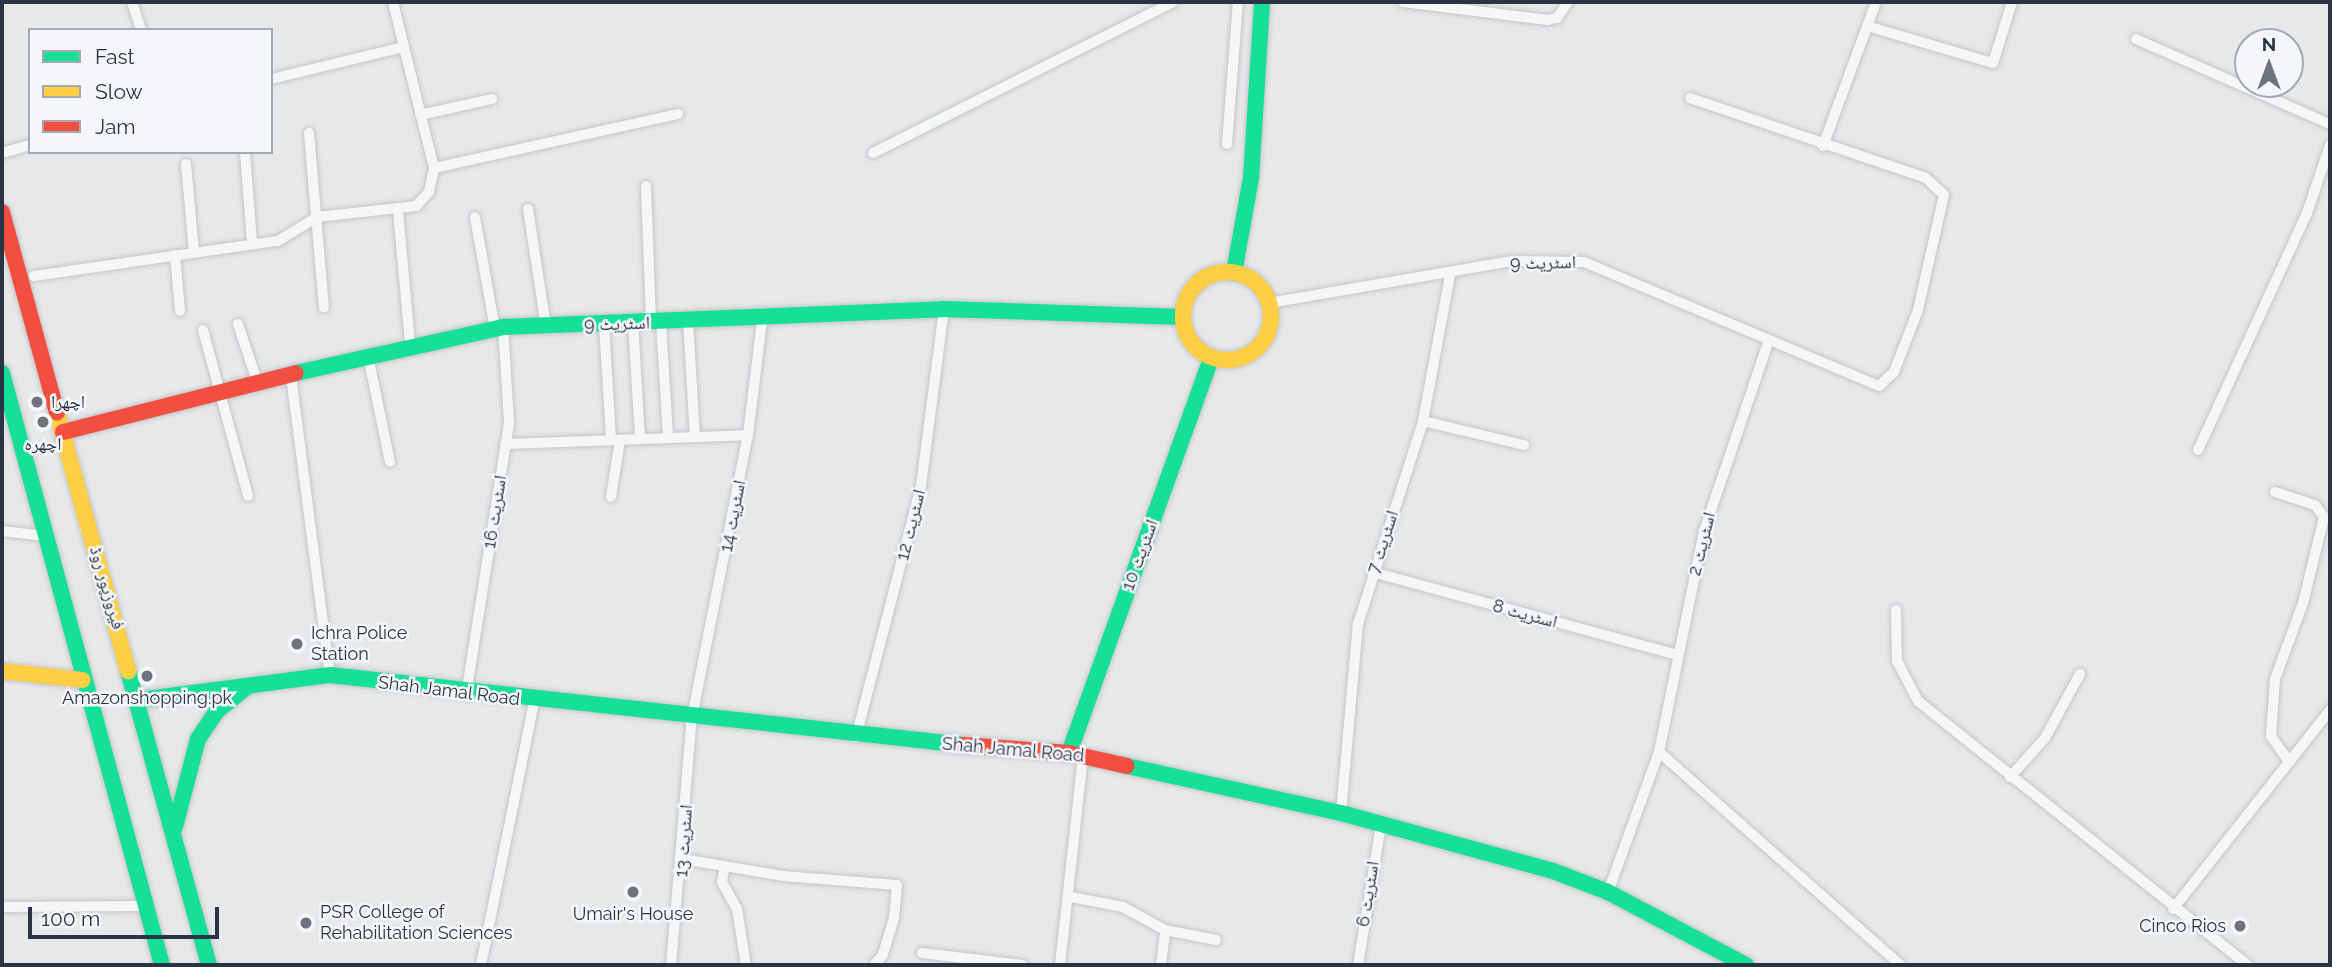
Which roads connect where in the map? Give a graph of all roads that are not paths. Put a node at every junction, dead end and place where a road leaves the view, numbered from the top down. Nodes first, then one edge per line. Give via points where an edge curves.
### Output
1 (132, 2) edge
2 (393, 2) edge
3 (1173, 2) edge
4 (1238, 2) edge
5 (1262, 2) edge
6 (1410, 2) edge
7 (1568, 2) edge
8 (1876, 2) edge
9 (2012, 2) edge
10 (1867, 26) junction
11 (140, 28) edge
12 (2136, 39) dead end
13 (403, 47) junction
14 (273, 79) edge
15 (1690, 98) dead end
16 (492, 99) dead end
17 (678, 114) dead end
18 (420, 115) junction
19 (2330, 124) edge
20 (309, 133) dead end
21 (1227, 144) dead end
22 (2330, 145) edge
23 (28, 146) edge
24 (1823, 146) junction
25 (2, 153) edge
26 (873, 153) dead end
27 (245, 154) edge
28 (186, 164) dead end
29 (434, 168) junction
30 (646, 186) dead end
31 (528, 209) dead end
32 (398, 211) junction
33 (2, 212) edge
34 (317, 217) junction
35 (475, 217) dead end
36 (252, 243) junction
37 (194, 252) junction
38 (175, 255) junction
39 (1234, 272) junction
40 (1450, 275) junction
41 (34, 276) dead end
42 (1269, 303) junction
43 (324, 307) dead end
44 (944, 309) junction
45 (180, 311) dead end
46 (763, 313) junction
47 (1182, 317) junction
48 (688, 321) junction
49 (633, 323) junction
50 (656, 323) junction
51 (238, 324) dead end
52 (604, 324) junction
53 (546, 326) junction
54 (499, 328) junction
55 (203, 330) dead end
56 (1768, 343) junction
57 (411, 344) junction
58 (368, 356) junction
59 (1211, 358) junction
60 (2, 373) edge
61 (291, 376) junction
62 (258, 384) junction
63 (224, 392) junction
64 (1423, 421) junction
65 (8, 422) edge
66 (63, 432) junction
67 (748, 435) junction
68 (695, 437) junction
69 (668, 438) junction
70 (640, 439) junction
71 (615, 440) junction
72 (505, 444) junction
73 (1524, 445) dead end
74 (2198, 450) dead end
75 (390, 462) dead end
76 (2275, 492) dead end
77 (248, 496) dead end
78 (611, 497) dead end
79 (2, 531) edge
80 (45, 536) junction
81 (1373, 572) junction
82 (1896, 610) dead end
83 (1677, 654) junction
84 (2, 671) edge
85 (2080, 674) dead end
86 (330, 675) junction
87 (82, 680) junction
88 (248, 686) junction
89 (466, 695) junction
90 (139, 700) junction
91 (534, 702) junction
92 (2330, 710) edge
93 (692, 717) junction
94 (856, 737) junction
95 (1658, 752) junction
96 (1076, 754) junction
97 (2289, 762) junction
98 (2010, 777) junction
99 (1341, 813) junction
100 (1381, 824) junction
101 (175, 827) junction
102 (683, 859) junction
103 (724, 866) junction
104 (1608, 892) junction
105 (1071, 897) junction
106 (144, 906) junction
107 (2, 907) edge
108 (2173, 909) junction
109 (1165, 930) junction
110 (1216, 940) dead end
111 (922, 953) dead end
112 (962, 964) edge
113 (162, 965) edge
114 (209, 965) edge
115 (481, 965) edge
116 (671, 965) edge
117 (746, 965) edge
118 (873, 965) edge
119 (1022, 965) edge
120 (1060, 965) edge
121 (1161, 965) edge
122 (1358, 965) edge
123 (1746, 965) edge
124 (1902, 965) edge
125 (2248, 965) edge

1 - 11 street
2 - 13 street
3 - 26 street
4 - 21 street
5 - 39 main road via 1251,178
6 - 7 street via 1548,20 1557,18
8 - 10 street
9 - 10 street via 1993,63
10 - 24 street
12 - 19 street
13 - 14 street
13 - 18 street
15 - 24 street
16 - 18 street
17 - 29 street
18 - 29 street
20 - 34 street
22 - 74 street via 2307,213
23 - 25 street
24 - 56 street, اسٹریٹ 9 via 1926,178 1944,195 1918,310 1894,372 1879,386
27 - 36 street
28 - 37 street
29 - 32 street via 429,192 416,206
30 - 50 street
31 - 53 street
32 - 34 street
32 - 57 street
33 - 66 main road, فیروزپور روڈ
34 - 36 street via 278,241
34 - 43 street
35 - 54 street, اسٹریٹ 16
36 - 37 street
37 - 38 street
38 - 41 street
38 - 45 street
39 - 42 main road via 1256,283
39 - 47 main road via 1204,278 1185,301
40 - 42 street, اسٹریٹ 9
40 - 56 street, اسٹریٹ 9 via 1513,261 1584,262
40 - 64 street, اسٹریٹ 7
42 - 59 main road via 1269,331 1252,353
44 - 46 main road, اسٹریٹ 9
44 - 47 main road, اسٹریٹ 9
44 - 94 street, اسٹریٹ 12 via 921,486
46 - 48 main road, اسٹریٹ 9
46 - 67 street, اسٹریٹ 14
47 - 59 main road via 1191,342
48 - 50 main road, اسٹریٹ 9
48 - 68 street
49 - 50 main road, اسٹریٹ 9
49 - 52 main road, اسٹریٹ 9
49 - 70 street
50 - 69 street
51 - 62 street
52 - 53 main road, اسٹریٹ 9
52 - 71 street
53 - 54 main road, اسٹریٹ 9
54 - 57 main road, اسٹریٹ 9
54 - 72 street, اسٹریٹ 16 via 511,384
55 - 63 street
56 - 83 street, اسٹریٹ 2 via 1703,531
57 - 58 main road, اسٹریٹ 9
58 - 61 main road, اسٹریٹ 9
58 - 75 street
59 - 96 main road, اسٹریٹ 10
60 - 65 main road
61 - 62 main road, اسٹریٹ 9
61 - 86 street
62 - 63 main road, اسٹریٹ 9
63 - 66 main road, اسٹریٹ 9
63 - 77 street
64 - 73 street
64 - 81 street, اسٹریٹ 7
65 - 80 main road
66 - 90 main road, فیروزپور روڈ
67 - 68 street
67 - 93 street, اسٹریٹ 14
68 - 69 street
69 - 70 street
70 - 71 street
71 - 72 street
71 - 78 street
72 - 89 street, اسٹریٹ 16
76 - 97 street via 2315,505 2324,517 2303,603 2274,679 2271,736
79 - 80 street
80 - 87 main road
81 - 83 street, اسٹریٹ 8
81 - 99 street, اسٹریٹ 7 via 1350,678
82 - 98 street via 1894,644 1905,682 1918,701
83 - 95 street, اسٹریٹ 2
84 - 87 main road
85 - 98 street via 2045,738
86 - 88 main road, Shah Jamal Road
86 - 89 main road, Shah Jamal Road
87 - 106 main road
88 - 90 main road, Shah Jamal Road
88 - 101 main road via 217,711 198,739
89 - 91 main road, Shah Jamal Road
90 - 101 main road, فیروزپور روڈ
91 - 93 main road, Shah Jamal Road
91 - 115 street
92 - 97 street
93 - 94 main road, Shah Jamal Road
93 - 102 street, اسٹریٹ 13
94 - 96 main road, Shah Jamal Road
95 - 104 street, اسٹریٹ 2
95 - 124 street
96 - 99 main road, Shah Jamal Road
96 - 105 street
97 - 108 street
98 - 108 street
99 - 100 main road, Shah Jamal Road
100 - 104 main road, Shah Jamal Road
100 - 122 street, اسٹریٹ 6
101 - 114 main road, فیروزپور روڈ
102 - 103 street
102 - 116 street, اسٹریٹ 13
103 - 117 street via 722,882 737,909
103 - 118 street via 897,885 891,930
104 - 123 main road, Shah Jamal Road
105 - 109 street via 1123,907
105 - 120 street
106 - 107 street
106 - 113 main road
108 - 125 street
109 - 110 street
109 - 121 street
111 - 112 street via 963,956
112 - 119 street

